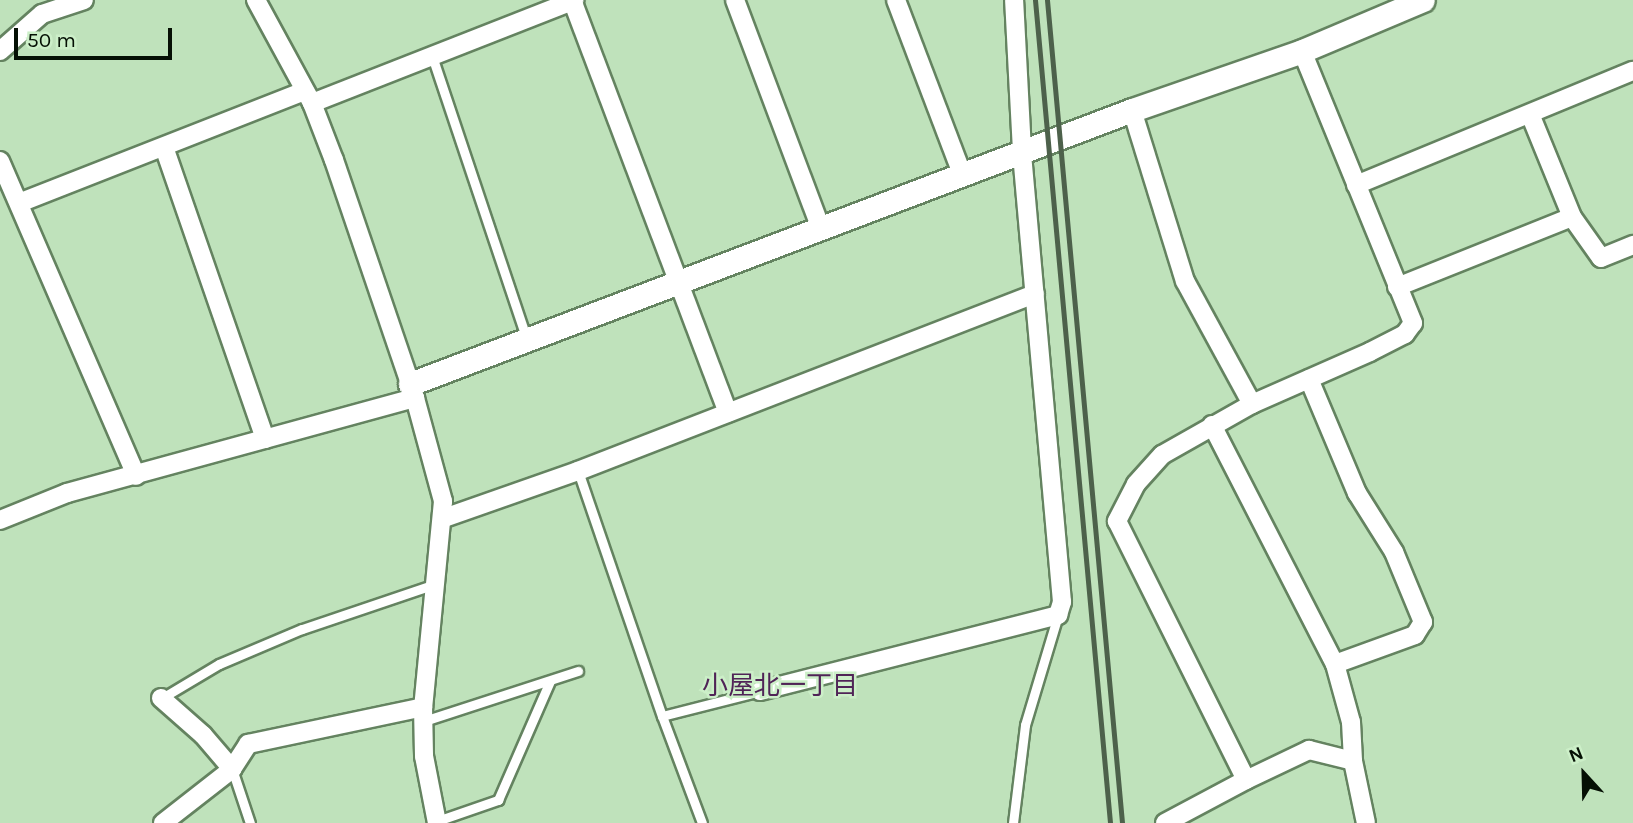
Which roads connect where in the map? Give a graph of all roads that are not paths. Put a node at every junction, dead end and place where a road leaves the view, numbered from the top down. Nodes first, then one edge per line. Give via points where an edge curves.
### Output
1 (84, 0) edge
2 (256, 0) edge
3 (573, 0) edge
4 (735, 0) edge
5 (896, 0) edge
6 (1014, 0) edge
7 (1423, 0) edge
8 (0, 51) edge
9 (1302, 51) junction
10 (432, 56) junction
11 (1633, 71) edge
12 (309, 97) junction
13 (1132, 110) junction
14 (1530, 114) junction
15 (164, 148) junction
16 (1022, 151) junction
17 (0, 161) edge
18 (962, 174) junction
19 (1356, 185) junction
20 (19, 203) junction
21 (1572, 217) junction
22 (821, 229) junction
23 (1633, 245) edge
24 (680, 281) junction
25 (1398, 287) junction
26 (1035, 294) junction
27 (527, 341) junction
28 (1309, 379) junction
29 (413, 391) junction
30 (1252, 404) junction
31 (728, 412) junction
32 (1212, 425) junction
33 (265, 439) junction
34 (578, 471) junction
35 (136, 476) junction
36 (444, 518) junction
37 (0, 520) edge
38 (437, 583) junction
39 (1058, 615) junction
40 (1335, 664) junction
41 (578, 671) dead end
42 (550, 681) junction
43 (760, 691) joint
44 (161, 698) joint
45 (424, 714) junction
46 (662, 716) junction
47 (1353, 761) junction
48 (232, 769) junction
49 (1246, 780) junction
50 (437, 822) edge
51 (163, 823) edge
52 (250, 823) edge
53 (702, 823) edge
54 (1013, 823) edge
55 (1165, 823) edge
56 (1366, 823) edge

1 - 8 street via 42,14
2 - 12 street
3 - 10 street
3 - 24 street
4 - 22 street
5 - 18 street
6 - 16 street
7 - 9 street
9 - 13 street
9 - 19 street
10 - 12 street
10 - 27 lane
11 - 14 street
12 - 15 street
12 - 29 street
13 - 16 street
13 - 30 street via 1185,281
14 - 19 street
14 - 21 street
15 - 20 street
15 - 33 street
16 - 18 street
16 - 26 street
17 - 20 street
18 - 22 street
19 - 25 street
20 - 35 street
21 - 23 street via 1601,258
21 - 25 street
22 - 24 street
24 - 27 street
24 - 31 street
25 - 28 street via 1413,323 1405,334
26 - 31 street
26 - 39 street via 1062,602
27 - 29 street
28 - 30 street
28 - 40 street via 1357,493 1394,552 1423,622 1415,635
29 - 33 street
29 - 36 street
30 - 32 street
31 - 34 street
32 - 40 street
32 - 49 street via 1163,455 1136,484 1117,521
33 - 35 street
34 - 36 street
34 - 46 lane
35 - 37 street via 67,494
36 - 38 street
38 - 44 lane via 302,629 219,664
38 - 45 street
39 - 43 street
39 - 54 lane via 1025,724
40 - 47 street via 1351,722
41 - 42 lane
42 - 45 lane
42 - 50 lane via 498,800
43 - 46 lane
44 - 48 street via 203,734
45 - 48 street via 248,744
45 - 50 street via 424,756
46 - 53 lane
47 - 49 street via 1310,750
47 - 56 street
48 - 51 street
48 - 52 lane
49 - 55 street

